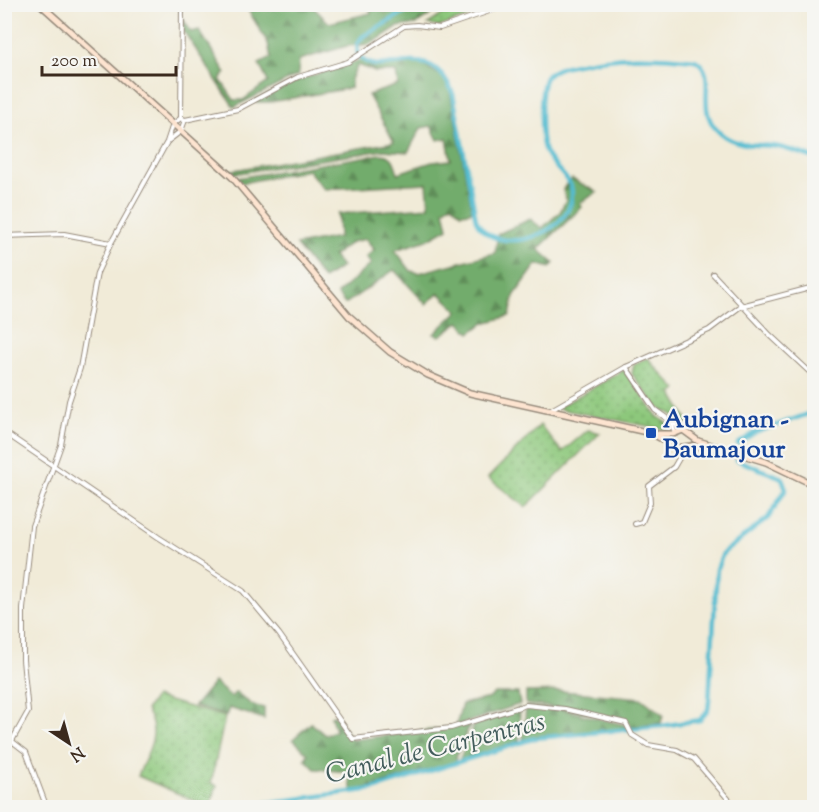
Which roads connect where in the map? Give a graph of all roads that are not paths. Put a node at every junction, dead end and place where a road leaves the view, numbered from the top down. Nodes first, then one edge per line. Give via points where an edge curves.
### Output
1 (40, 4) edge
2 (182, 4) edge
3 (510, 4) edge
4 (183, 119) junction
5 (173, 124) junction
6 (181, 131) junction
7 (167, 142) junction
8 (4, 236) edge
9 (111, 243) junction
10 (713, 274) dead end
11 (814, 287) edge
12 (741, 306) junction
13 (626, 367) junction
14 (814, 376) edge
15 (549, 412) junction
16 (670, 419) junction
17 (683, 430) junction
18 (4, 432) edge
19 (651, 433) junction
20 (674, 433) junction
21 (690, 437) junction
22 (674, 446) junction
23 (686, 447) junction
24 (718, 448) junction
25 (677, 461) junction
26 (53, 465) junction
27 (814, 485) edge
28 (635, 524) dead end
29 (4, 735) edge
30 (13, 741) junction
31 (4, 755) edge
32 (47, 807) edge
33 (736, 807) edge

1 - 5 main road
2 - 4 street
3 - 4 street via 440,28 404,26 359,56 298,77 238,109
4 - 5 street
4 - 6 street
5 - 6 main road
5 - 7 street
6 - 7 street
6 - 15 main road via 245,192 349,316 383,346 450,385
7 - 9 street
8 - 9 street via 64,234
9 - 26 street via 97,273 81,368
10 - 12 street
11 - 12 street
12 - 13 street via 709,330
12 - 14 street
13 - 15 street
13 - 16 street via 655,410
15 - 19 main road
16 - 17 street
16 - 20 street
17 - 20 main road
17 - 21 main road
18 - 26 street
19 - 20 main road
19 - 22 main road
20 - 22 main road
21 - 23 main road
21 - 24 main road
22 - 23 main road
22 - 25 street
23 - 24 main road
23 - 25 street
24 - 27 main road via 766,462
25 - 28 street via 651,483 650,502 642,522
26 - 30 street via 32,526 23,609 22,660 28,712
26 - 33 street via 243,591 279,634 353,739 451,728 526,705 565,709 626,723 648,745 678,750 694,759
29 - 30 street
30 - 31 street
30 - 32 street via 26,752

